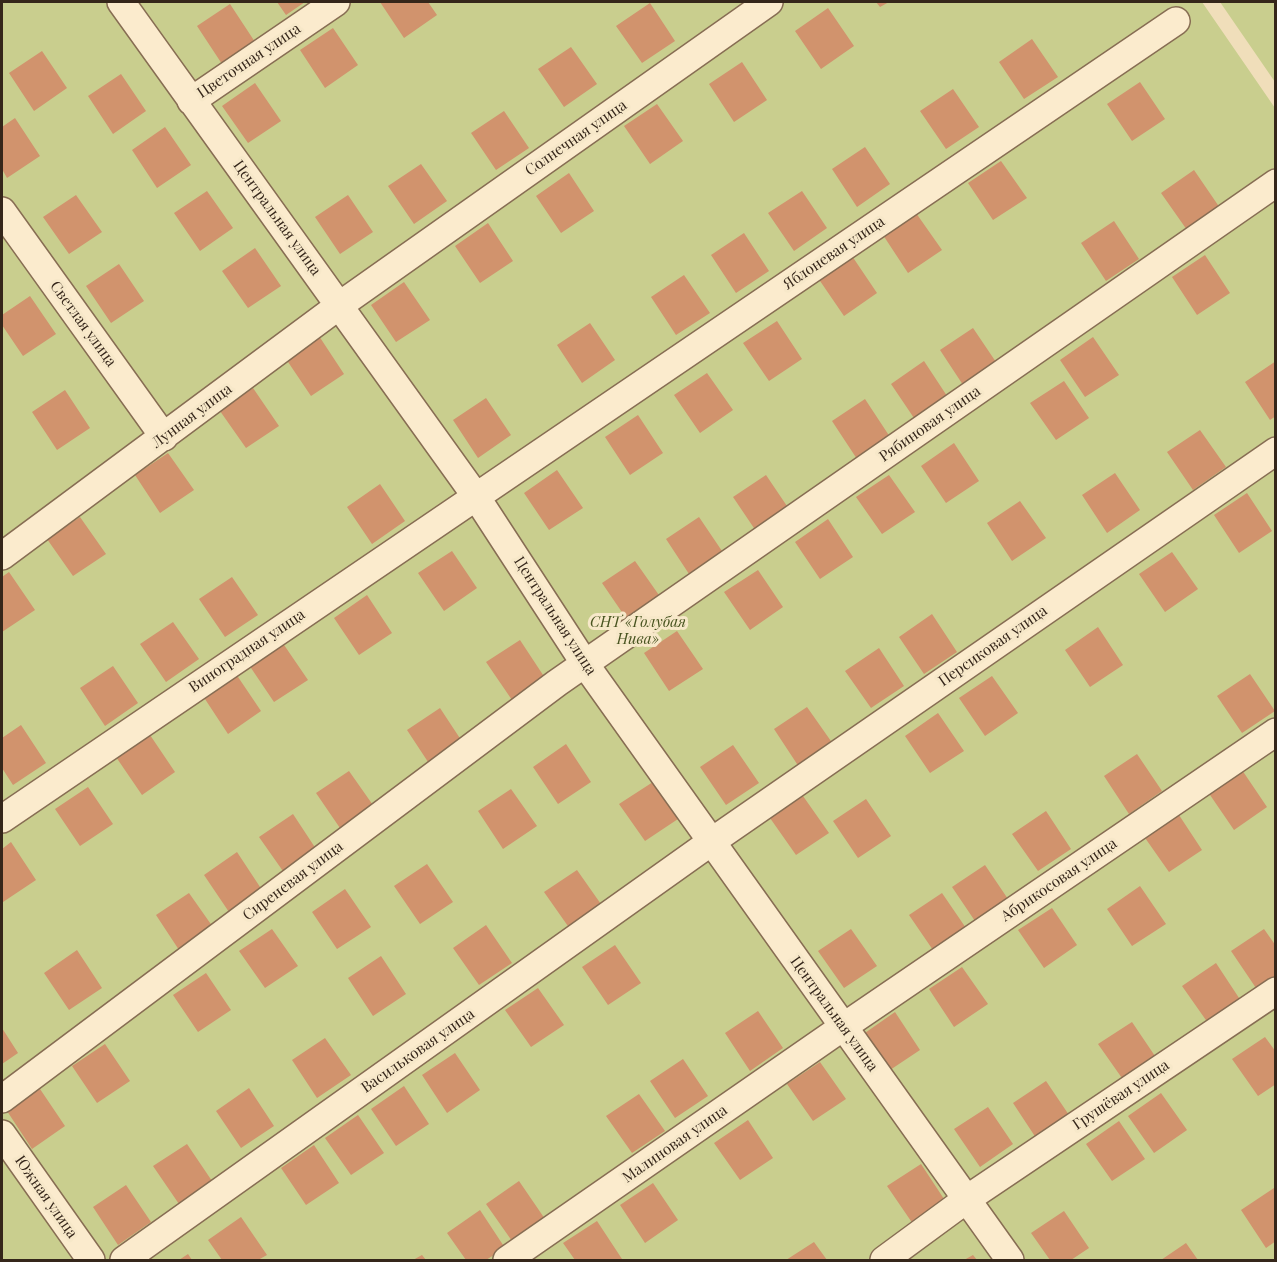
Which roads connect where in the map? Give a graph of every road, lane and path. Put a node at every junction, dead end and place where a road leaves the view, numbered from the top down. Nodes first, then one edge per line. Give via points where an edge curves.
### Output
1 (121, 2) edge
2 (336, 2) edge
3 (769, 2) edge
4 (1176, 21) dead end
5 (191, 101) junction
6 (1275, 183) edge
7 (2, 212) edge
8 (383, 275) joint
9 (340, 306) junction
10 (164, 437) junction
11 (1275, 451) edge
12 (484, 489) junction
13 (2, 556) edge
14 (585, 664) junction
15 (1275, 732) edge
16 (2, 819) edge
17 (711, 842) junction
18 (1275, 991) edge
19 (843, 1028) junction
20 (2, 1099) edge
21 (2, 1134) edge
22 (967, 1199) junction
23 (91, 1260) edge
24 (124, 1260) edge
25 (507, 1260) edge
26 (884, 1260) edge
27 (1010, 1260) edge

1 - 5 street, Центральная улица
2 - 5 street, Цветочная улица
3 - 8 street, Солнечная улица
4 - 12 street, Яблоневая улица
5 - 9 street, Центральная улица
6 - 14 street, Рябиновая улица
7 - 10 street, Светлая улица
8 - 9 street, Лунная улица
9 - 10 street, Лунная улица
9 - 12 street, Центральная улица
10 - 13 street, Лунная улица
11 - 17 street, Персиковая улица
12 - 14 street, Центральная улица
12 - 16 street, Виноградная улица
14 - 17 street, Центральная улица
14 - 20 street, Сиреневая улица
15 - 19 street, Абрикосовая улица
17 - 19 street, Центральная улица
17 - 24 street, Васильковая улица
18 - 22 street, Грушёвая улица
19 - 22 street, Центральная улица
19 - 25 street, Малиновая улица
21 - 23 street, Южная улица
22 - 26 street, Грушёвая улица
22 - 27 street, Центральная улица

